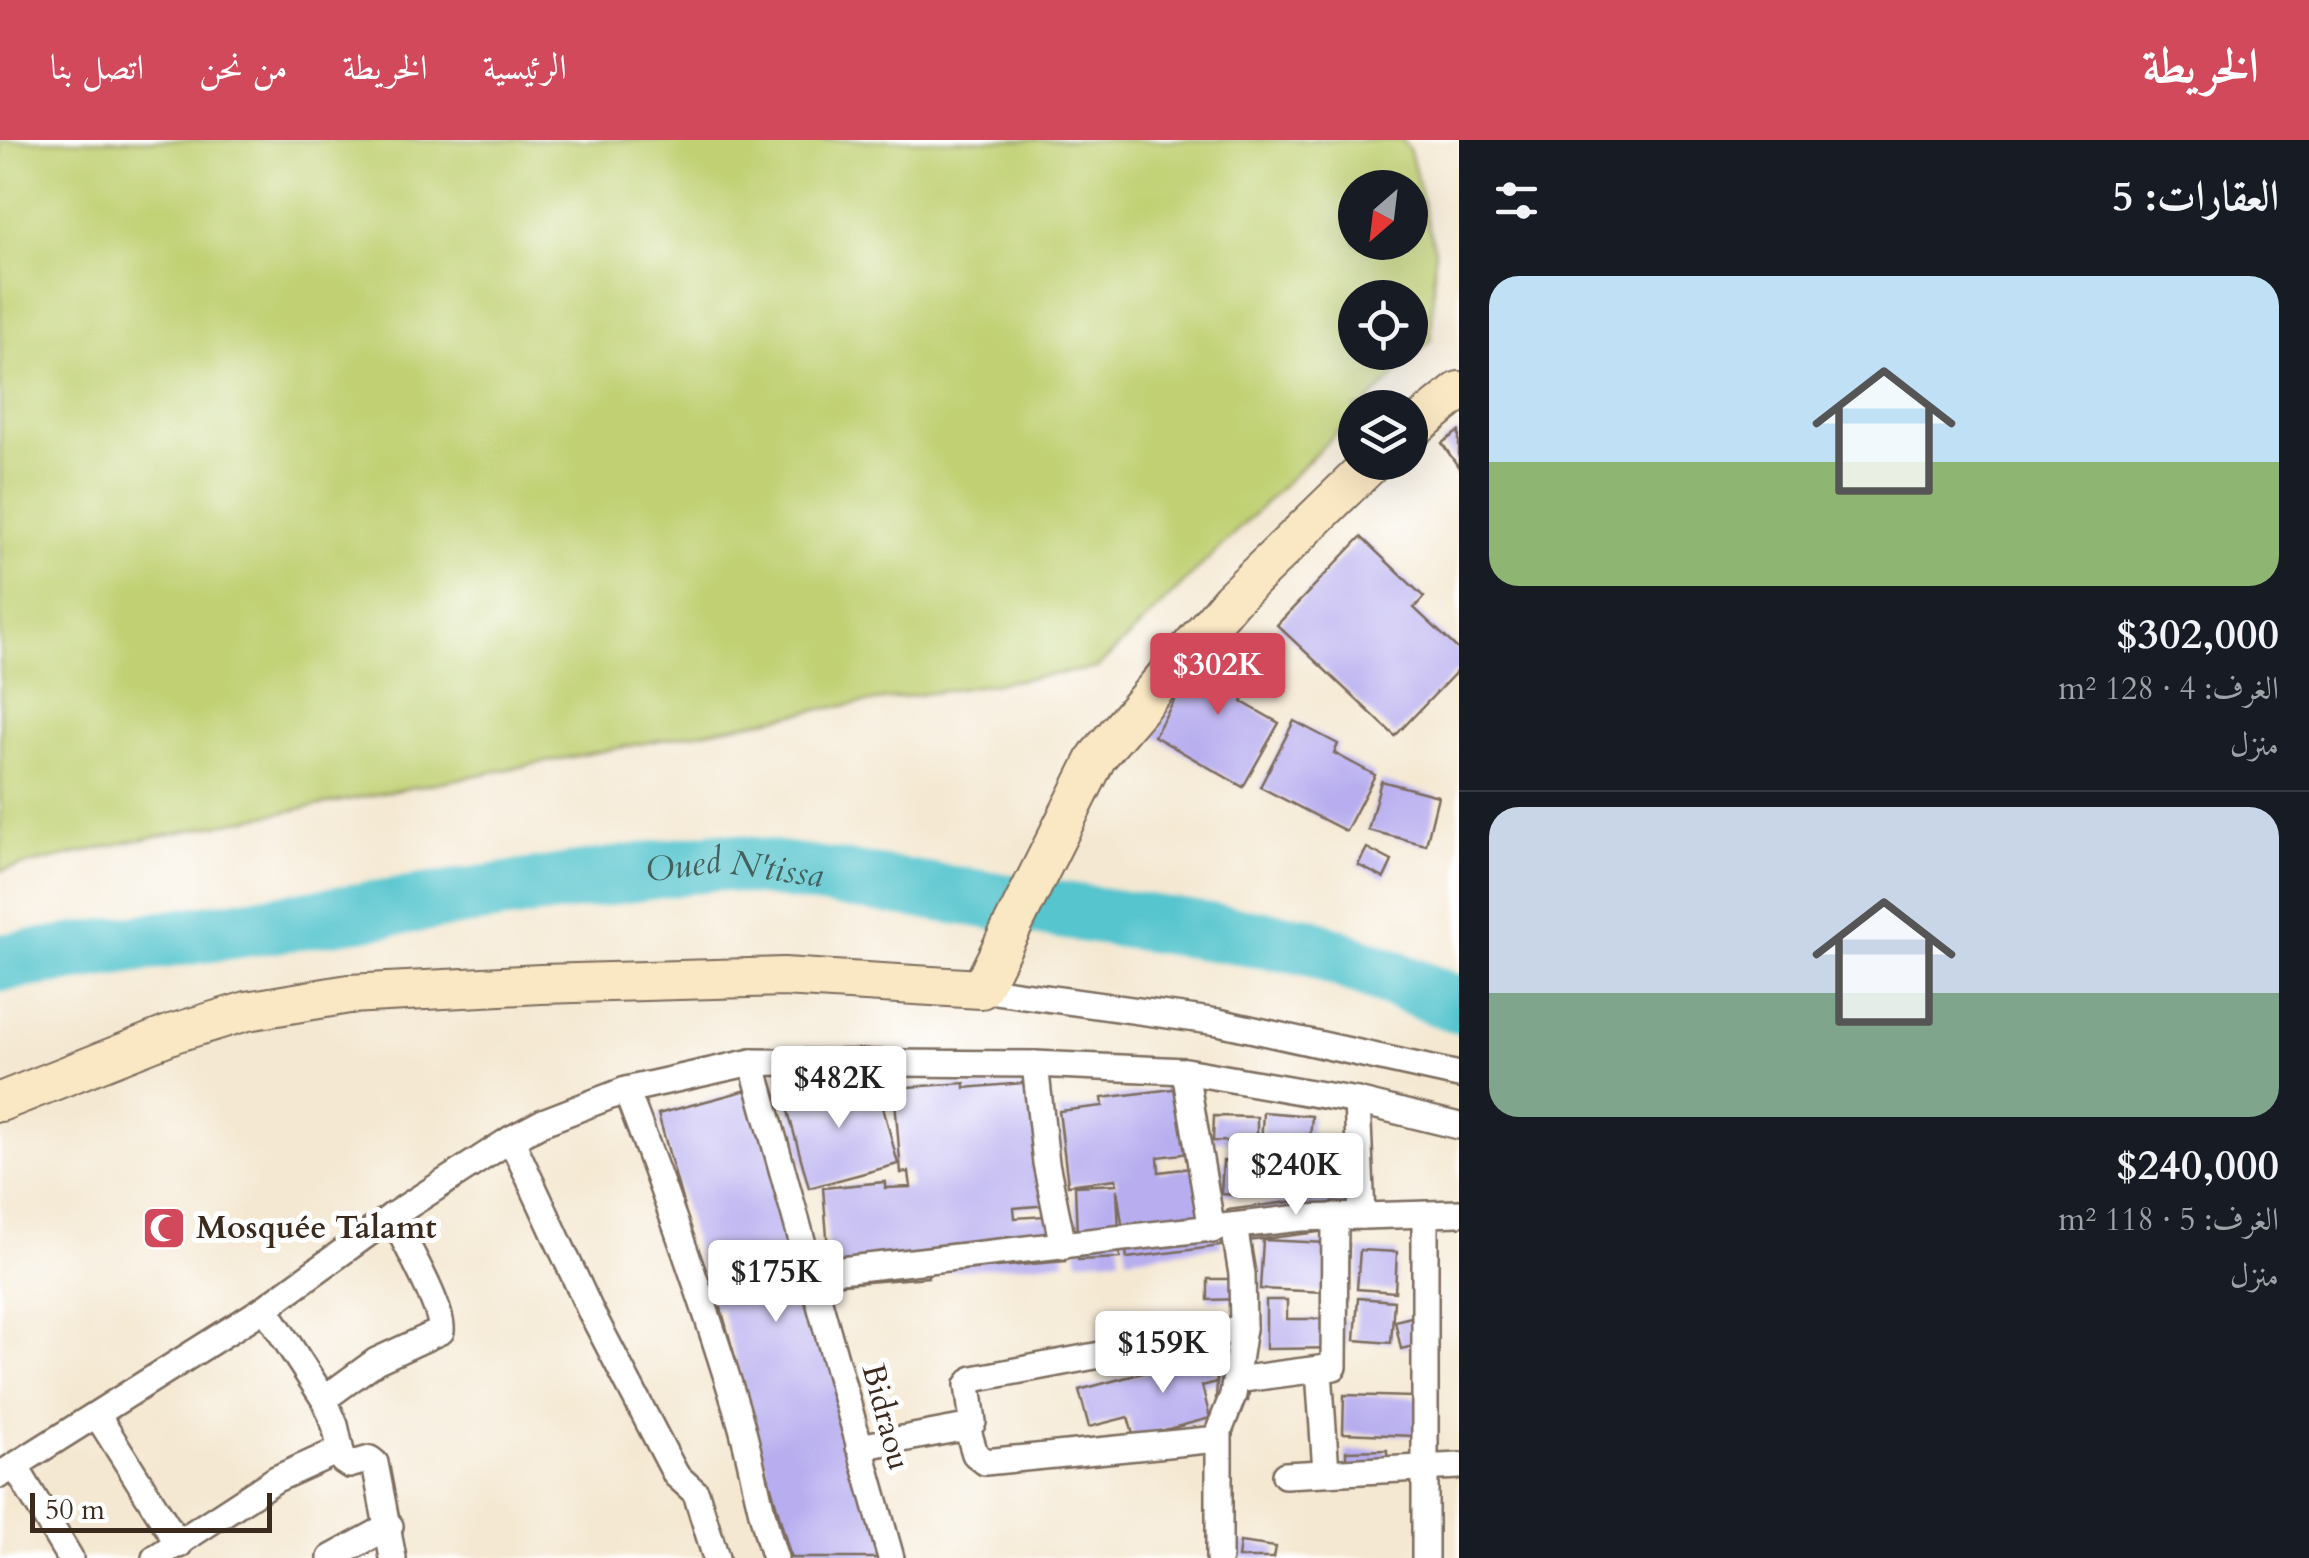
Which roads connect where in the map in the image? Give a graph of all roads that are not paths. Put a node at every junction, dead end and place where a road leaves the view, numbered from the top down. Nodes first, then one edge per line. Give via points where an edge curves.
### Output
1 (1459, 391) edge
2 (1428, 416) edge
3 (1354, 480) edge
4 (981, 989) junction
5 (752, 1062) junction
6 (1035, 1064) junction
7 (1185, 1072) junction
8 (1459, 1076) edge
9 (626, 1090) junction
10 (1356, 1101) junction
11 (0, 1102) edge
12 (1459, 1126) edge
13 (511, 1139) junction
14 (1459, 1213) edge
15 (1425, 1214) junction
16 (392, 1216) junction
17 (1335, 1216) junction
18 (1362, 1216) junction
19 (1223, 1228) junction
20 (1063, 1246) junction
21 (814, 1274) junction
22 (265, 1308) junction
23 (1244, 1328) junction
24 (1319, 1371) junction
25 (1236, 1380) junction
26 (324, 1399) junction
27 (97, 1415) junction
28 (966, 1426) junction
29 (1218, 1439) junction
30 (860, 1447) junction
31 (340, 1450) junction
32 (1426, 1465) junction
33 (1459, 1466) edge
34 (8, 1470) edge
35 (1326, 1471) junction
36 (1285, 1474) dead end
37 (390, 1526) junction
38 (180, 1545) junction
39 (70, 1558) edge
40 (156, 1558) edge
41 (332, 1558) edge
42 (394, 1558) edge
43 (716, 1558) edge
44 (776, 1558) edge
45 (892, 1558) edge
46 (1220, 1558) edge
47 (1425, 1558) edge

1 - 2 main road
3 - 4 main road via 1231,600 1097,757
4 - 8 street via 1218,1022
4 - 11 main road via 783,977 348,994 174,1032
5 - 6 street
5 - 9 street
5 - 21 street, Bidraou
6 - 7 street
6 - 20 street
7 - 10 street
7 - 19 street
9 - 13 street
9 - 44 street via 718,1347
10 - 12 street
10 - 18 street
13 - 16 street
13 - 43 street via 676,1476 696,1493
14 - 15 street
15 - 18 street
15 - 32 street
16 - 22 street
16 - 26 street via 433,1300 441,1332 376,1361
17 - 18 street
17 - 19 street
17 - 24 street via 1336,1364
19 - 20 street
19 - 23 street via 1242,1274
20 - 21 street
21 - 30 street, Bidraou
22 - 26 street
22 - 27 street
23 - 25 street
23 - 28 street via 973,1379 973,1422
24 - 25 street
24 - 35 street
25 - 29 street
26 - 31 street
27 - 34 street
27 - 38 street
28 - 29 street via 977,1458 987,1462
28 - 30 street
29 - 46 street
30 - 45 street, Bidraou
31 - 37 street via 346,1464 374,1462
31 - 38 street via 276,1478
32 - 33 street
32 - 35 street
32 - 47 street
34 - 39 street
35 - 36 street
37 - 41 street
37 - 42 street
38 - 40 street

